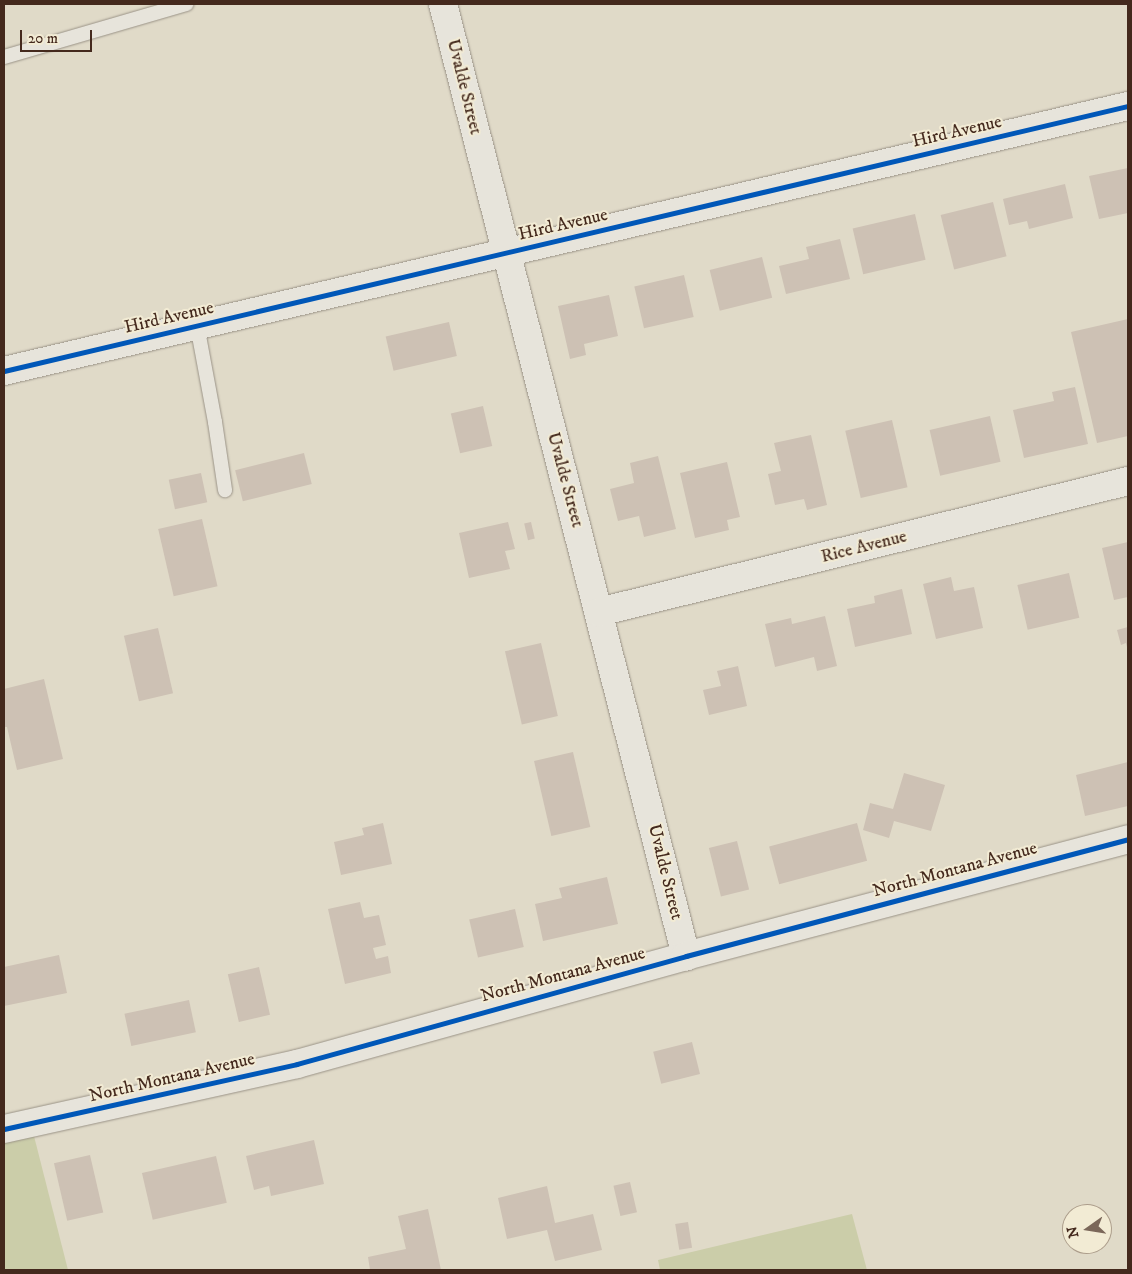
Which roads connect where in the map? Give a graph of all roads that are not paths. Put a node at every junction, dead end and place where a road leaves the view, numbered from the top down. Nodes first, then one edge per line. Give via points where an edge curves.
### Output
1 (186, 4) edge
2 (443, 4) edge
3 (4, 57) edge
4 (1128, 106) edge
5 (506, 252) junction
6 (197, 325) junction
7 (4, 371) edge
8 (1128, 481) edge
9 (226, 490) dead end
10 (599, 612) junction
11 (1128, 839) edge
12 (686, 956) junction
13 (4, 1129) edge

1 - 3 lane
2 - 5 street, Uvalde Street
4 - 5 street, Hird Avenue
5 - 6 street, Hird Avenue
5 - 10 street, Uvalde Street
6 - 7 street, Hird Avenue
6 - 9 lane
8 - 10 street, Rice Avenue
10 - 12 street, Uvalde Street
11 - 12 street, North Montana Avenue
12 - 13 street, North Montana Avenue via 297,1064

